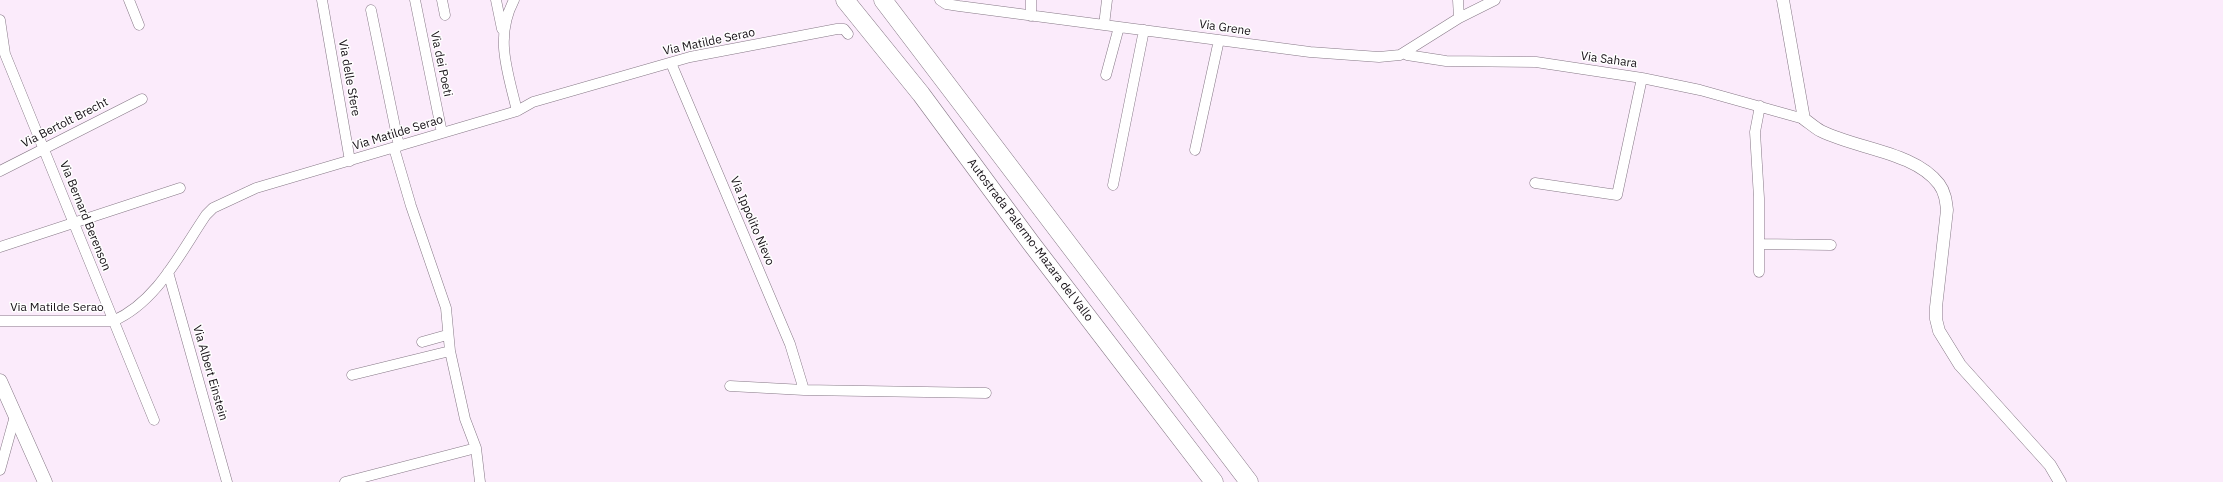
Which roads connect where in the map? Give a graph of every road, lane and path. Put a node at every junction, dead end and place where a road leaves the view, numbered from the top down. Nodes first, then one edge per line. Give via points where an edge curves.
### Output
1 (129, 0) edge
2 (322, 0) edge
3 (415, 0) edge
4 (442, 0) edge
5 (496, 0) edge
6 (514, 0) edge
7 (845, 0) edge
8 (883, 0) edge
9 (940, 0) edge
10 (1031, 0) edge
11 (1107, 0) edge
12 (1458, 0) edge
13 (1495, 0) edge
14 (1783, 0) edge
15 (371, 10) dead end
16 (445, 15) dead end
17 (1031, 16) junction
18 (1459, 18) junction
19 (0, 20) edge
20 (139, 25) dead end
21 (1104, 25) junction
22 (1119, 27) junction
23 (1144, 30) junction
24 (502, 33) junction
25 (848, 34) dead end
26 (1219, 40) junction
27 (1407, 55) dead end
28 (671, 63) junction
29 (1106, 75) dead end
30 (1642, 78) junction
31 (142, 98) dead end
32 (1760, 106) junction
33 (517, 111) junction
34 (1804, 119) junction
35 (442, 133) junction
36 (396, 147) junction
37 (44, 149) junction
38 (1195, 150) dead end
39 (350, 161) junction
40 (0, 171) edge
41 (1535, 183) dead end
42 (1113, 185) dead end
43 (180, 188) dead end
44 (74, 222) junction
45 (1759, 244) junction
46 (1831, 245) dead end
47 (0, 246) edge
48 (168, 272) junction
49 (1759, 272) dead end
50 (0, 321) edge
51 (113, 321) junction
52 (448, 335) junction
53 (422, 342) dead end
54 (450, 351) junction
55 (352, 375) dead end
56 (0, 381) edge
57 (730, 386) dead end
58 (804, 390) junction
59 (986, 393) dead end
60 (15, 416) junction
61 (154, 420) dead end
62 (476, 448) junction
63 (0, 470) edge
64 (45, 482) edge
65 (227, 482) edge
66 (345, 482) edge
67 (480, 482) edge
68 (1214, 482) edge
69 (1249, 482) edge
70 (2060, 482) edge

1 - 20 street
2 - 39 street, Via delle Sfere
3 - 35 street, Via dei Poeti
4 - 16 street
5 - 24 street
6 - 24 street via 507,12
7 - 68 highway, Autostrada Palermo-Mazara del Vallo via 921,94 1031,243
8 - 69 highway
9 - 17 street, Via Grene via 946,4
10 - 17 street
11 - 21 street
12 - 18 street
13 - 18 street, Via Grene
14 - 34 street
15 - 36 street
17 - 21 street, Via Grene
18 - 26 street, Via Grene via 1400,55 1310,52
19 - 37 street, Via Bernard Berenson via 6,54
21 - 22 street, Via Grene
22 - 23 street, Via Grene
22 - 29 street
23 - 26 street, Via Grene
23 - 42 street
24 - 33 street
25 - 28 street, Via Matilde Serao via 844,29 837,29 690,57
26 - 38 street
27 - 30 street, Via Sahara via 1446,61 1536,62
28 - 33 street, Via Matilde Serao via 533,102
28 - 58 street, Via Ippolito Nievo via 790,344
30 - 32 street, Via Sahara
30 - 41 street via 1617,195
31 - 37 street, Via Bertolt Brecht
32 - 34 street, Via Sahara
32 - 45 street via 1755,132 1760,198
33 - 35 street, Via Matilde Serao
34 - 70 street via 1821,131 1914,164 1928,172 1940,186 1947,210 1936,307 1939,331 1960,364 2050,466
35 - 36 street, Via Matilde Serao
36 - 39 street, Via Matilde Serao
36 - 52 street via 411,206 446,308
37 - 40 street, Via Bertolt Brecht
37 - 44 street, Via Bernard Berenson
39 - 48 street, Via Matilde Serao via 256,188 213,208
43 - 44 street
44 - 47 street
44 - 51 street, Via Bernard Berenson
45 - 46 street
45 - 49 street
48 - 51 street, Via Matilde Serao via 146,299 129,314
48 - 65 street, Via Albert Einstein
50 - 51 street, Via Matilde Serao
51 - 61 street, Via Bernard Berenson
52 - 53 street
52 - 54 street
54 - 55 street
54 - 62 street via 465,419
56 - 60 main road
57 - 58 street
58 - 59 street
60 - 63 street
60 - 64 main road
62 - 66 street
62 - 67 street

